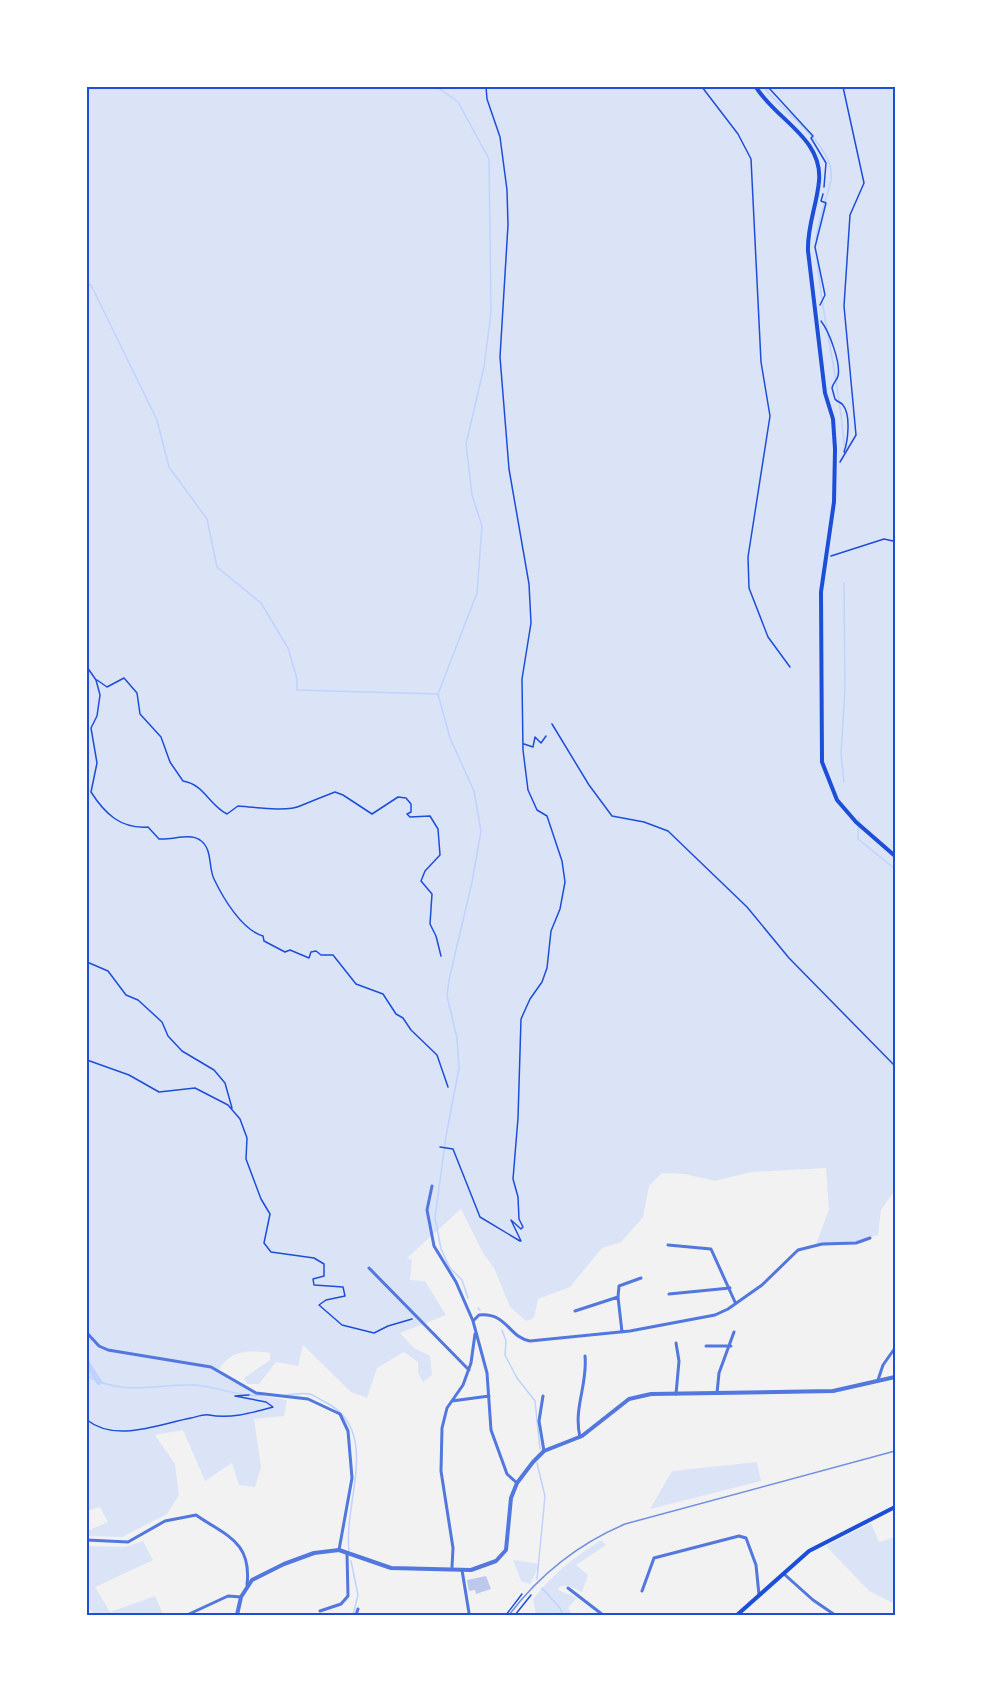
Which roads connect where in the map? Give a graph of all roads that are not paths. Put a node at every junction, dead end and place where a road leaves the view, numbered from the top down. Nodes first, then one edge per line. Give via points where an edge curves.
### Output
1 (756, 87) edge
2 (895, 856) edge
3 (432, 1186) dead end
4 (870, 1238) dead end
5 (668, 1245) dead end
6 (369, 1268) dead end
7 (641, 1278) dead end
8 (730, 1288) junction
9 (669, 1294) dead end
10 (618, 1297) junction
11 (735, 1302) junction
12 (575, 1311) dead end
13 (473, 1321) junction
14 (476, 1332) junction
15 (622, 1332) junction
16 (734, 1332) dead end
17 (87, 1333) edge
18 (676, 1343) dead end
19 (706, 1346) dead end
20 (731, 1346) junction
21 (895, 1348) edge
22 (585, 1356) dead end
23 (469, 1370) junction
24 (895, 1377) edge
25 (877, 1382) junction
26 (676, 1394) junction
27 (717, 1394) junction
28 (489, 1396) junction
29 (543, 1396) dead end
30 (450, 1401) junction
31 (580, 1437) junction
32 (544, 1451) junction
33 (517, 1483) junction
34 (895, 1507) edge
35 (87, 1540) edge
36 (339, 1550) junction
37 (347, 1553) junction
38 (248, 1568) junction
39 (452, 1568) junction
40 (462, 1570) junction
41 (783, 1572) junction
42 (258, 1576) junction
43 (247, 1585) junction
44 (568, 1588) dead end
45 (642, 1591) dead end
46 (759, 1596) junction
47 (241, 1597) junction
48 (358, 1609) dead end
49 (320, 1611) dead end
50 (469, 1613) dead end
51 (187, 1615) edge
52 (237, 1615) edge
53 (356, 1615) edge
54 (603, 1615) edge
55 (737, 1615) edge
56 (835, 1615) edge

1 - 2 main road via 810,145 819,176 808,251 825,393 833,419 835,467 821,592 822,762 837,800
3 - 13 street via 427,1210 434,1246 459,1287
4 - 11 street via 798,1250 768,1279
5 - 8 street via 711,1249
6 - 23 street
7 - 10 street via 619,1286
8 - 9 street
8 - 11 street
10 - 12 street
10 - 15 street
11 - 15 street via 715,1315
13 - 14 street
13 - 15 street via 479,1315 494,1317 509,1324 523,1340 530,1341
14 - 23 street
14 - 28 street
16 - 20 street
17 - 36 street via 108,1350 211,1367 261,1395 315,1400 340,1414 346,1423 352,1478
18 - 26 street
19 - 20 street
20 - 27 street via 719,1373
21 - 25 street
22 - 31 street via 586,1374 577,1407
23 - 30 street
24 - 25 street
25 - 27 street via 833,1391
26 - 27 street
26 - 31 street via 629,1399
28 - 30 street
28 - 33 street via 491,1430 507,1474
29 - 32 street via 539,1421
30 - 39 street via 441,1437 446,1512 454,1553
31 - 32 street
32 - 33 street
33 - 40 street via 509,1505 508,1540 503,1554 481,1569
34 - 41 main road via 822,1543
35 - 38 street via 128,1542 165,1521 196,1515 233,1537
36 - 37 street
36 - 42 street via 305,1555
37 - 39 street via 383,1566
37 - 49 street via 348,1596 341,1604
38 - 42 street
38 - 43 street
39 - 40 street
40 - 50 street
41 - 46 main road
41 - 56 street
42 - 43 street
43 - 47 street
44 - 54 street
45 - 46 street via 654,1558 741,1536 751,1548
46 - 55 main road
47 - 51 street via 228,1596
47 - 52 street
48 - 53 street

